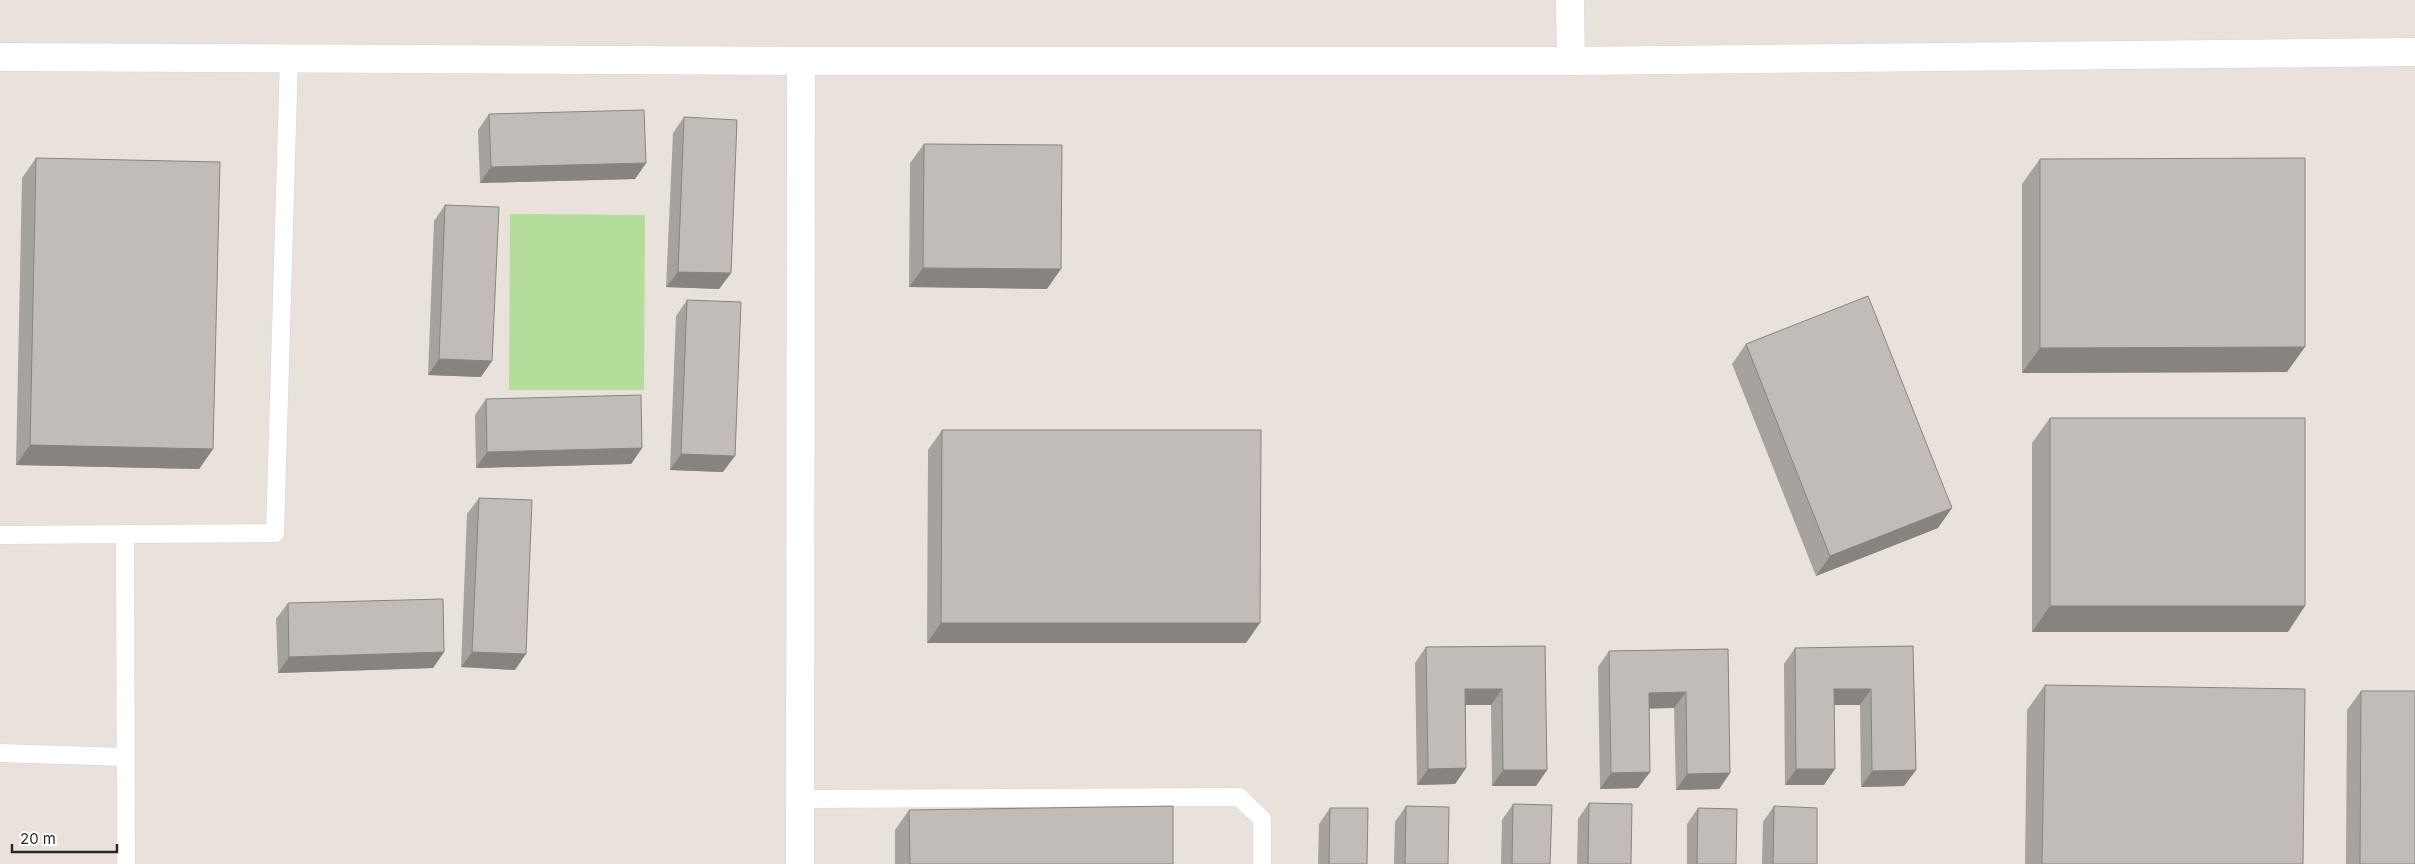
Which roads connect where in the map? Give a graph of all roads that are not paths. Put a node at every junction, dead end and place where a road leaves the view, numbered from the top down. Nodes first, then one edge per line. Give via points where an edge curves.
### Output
1 (1570, 0) edge
2 (2415, 52) edge
3 (0, 57) edge
4 (289, 57) junction
5 (802, 61) junction
6 (1571, 61) junction
7 (125, 534) junction
8 (0, 535) edge
9 (0, 753) edge
10 (126, 757) junction
11 (800, 799) junction
12 (126, 864) edge
13 (800, 864) edge
14 (1262, 864) edge

1 - 6 street
2 - 6 street
3 - 4 street
4 - 5 street
4 - 7 lane via 275,534
5 - 6 street
5 - 11 street
7 - 8 lane
7 - 10 lane
9 - 10 lane
10 - 12 lane
11 - 13 street
11 - 14 lane via 1239,797 1262,819

